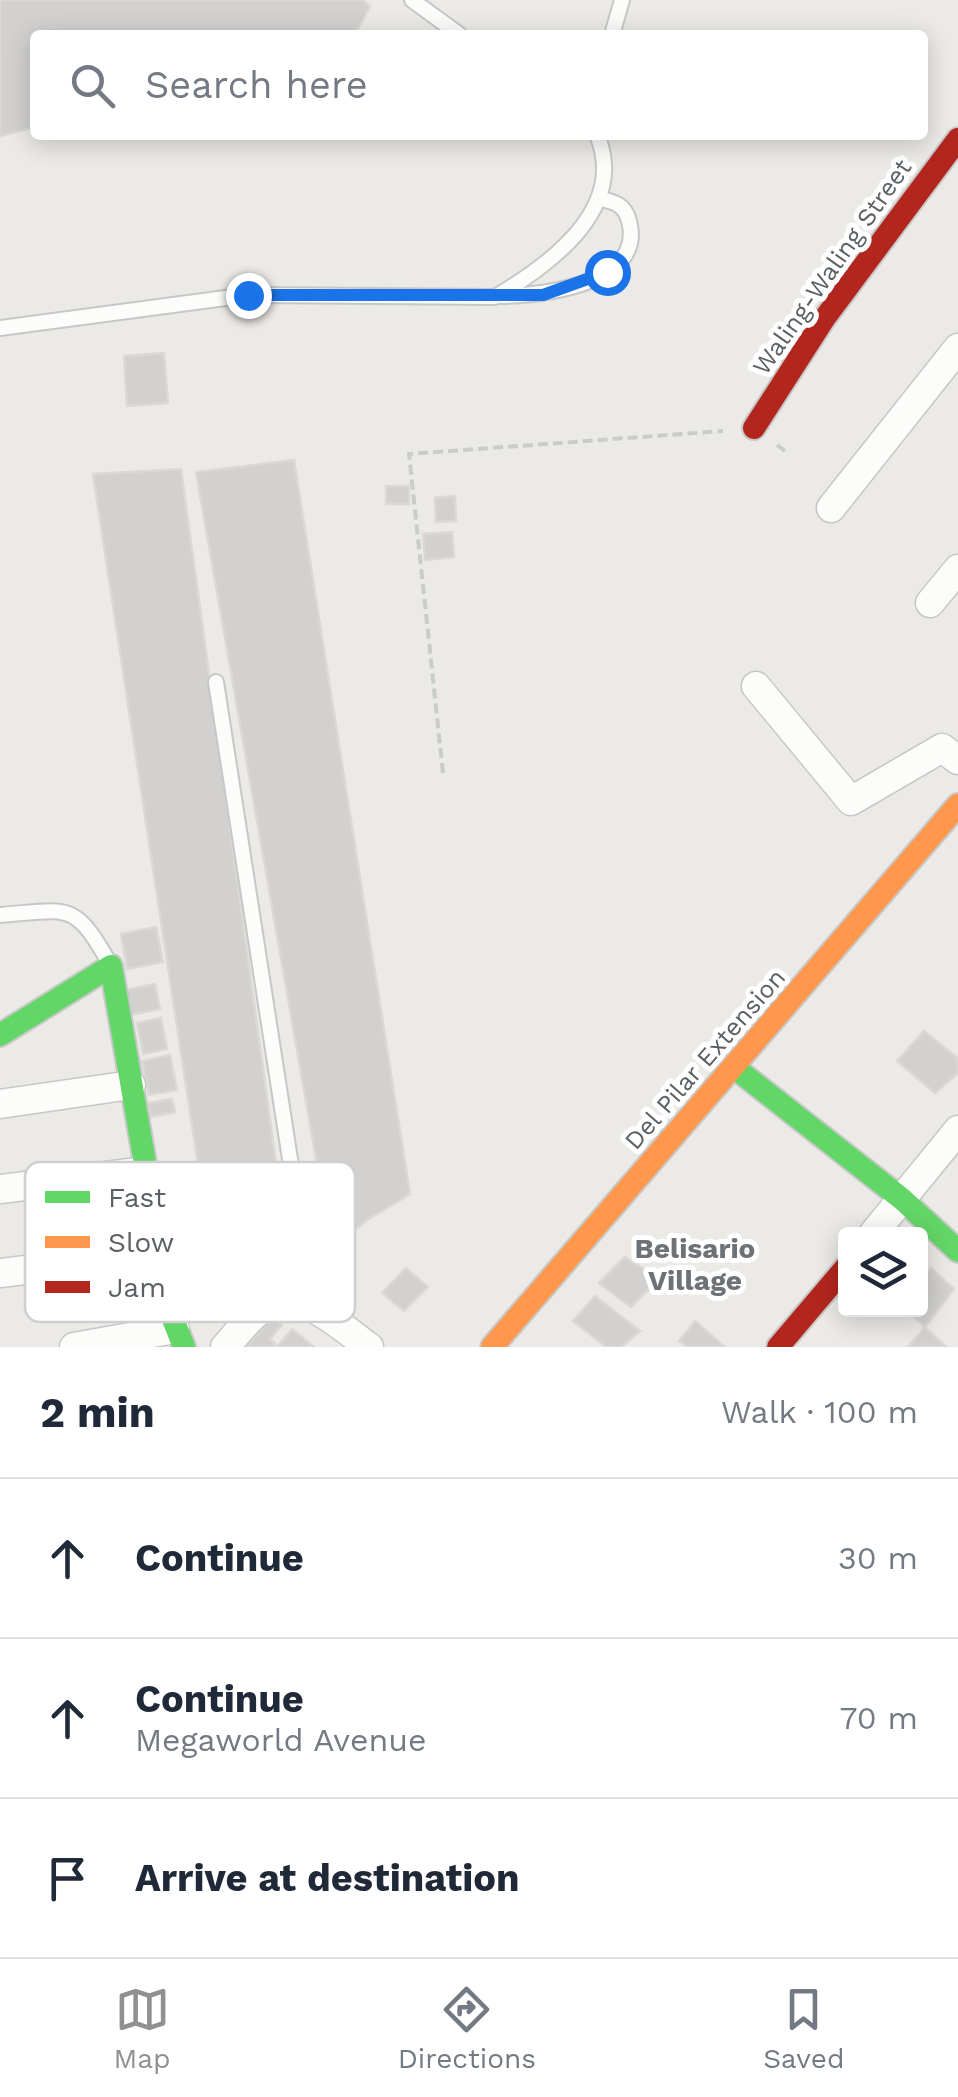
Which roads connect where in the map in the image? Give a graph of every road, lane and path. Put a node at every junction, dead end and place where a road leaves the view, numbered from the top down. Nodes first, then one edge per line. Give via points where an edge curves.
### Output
1 (412, 0) edge
2 (622, 0) edge
3 (452, 30) edge
4 (613, 30) edge
5 (958, 139) edge
6 (599, 140) edge
7 (600, 200) junction
8 (496, 297) junction
9 (0, 328) edge
10 (958, 348) edge
11 (754, 428) joint
12 (831, 508) dead end
13 (958, 569) edge
14 (930, 603) dead end
15 (216, 682) dead end
16 (756, 686) dead end
17 (958, 760) edge
18 (443, 773) dead end
19 (958, 806) edge
20 (0, 915) edge
21 (112, 966) junction
22 (0, 1035) edge
23 (735, 1068) junction
24 (131, 1085) junction
25 (0, 1104) edge
26 (958, 1130) edge
27 (144, 1162) edge
28 (290, 1162) edge
29 (25, 1186) edge
30 (0, 1189) edge
31 (902, 1199) junction
32 (879, 1227) edge
33 (958, 1251) edge
34 (25, 1270) edge
35 (0, 1273) edge
36 (838, 1276) edge
37 (249, 1322) edge
38 (333, 1322) edge
39 (180, 1338) edge
40 (74, 1347) edge
41 (225, 1347) edge
42 (368, 1347) edge
43 (492, 1347) edge
44 (778, 1347) edge

1 - 3 lane
2 - 4 lane
5 - 11 street, Waling-Waling Street via 824,319
6 - 7 lane
7 - 8 lane via 556,255
7 - 8 lane via 616,202 628,214 628,256 576,285
8 - 9 lane via 248,295
10 - 12 street
11 - 18 path via 409,454
13 - 14 street
15 - 28 lane
16 - 17 street via 851,801 942,748
19 - 23 street, Del Pilar Extension
20 - 21 lane via 64,910 80,918
21 - 22 street
21 - 24 street
23 - 31 street
23 - 43 street, Del Pilar Extension
24 - 25 street
24 - 27 street
26 - 31 street
29 - 30 street
31 - 32 street
31 - 33 street
34 - 35 street
36 - 44 street
37 - 41 street
38 - 42 street
39 - 40 street

